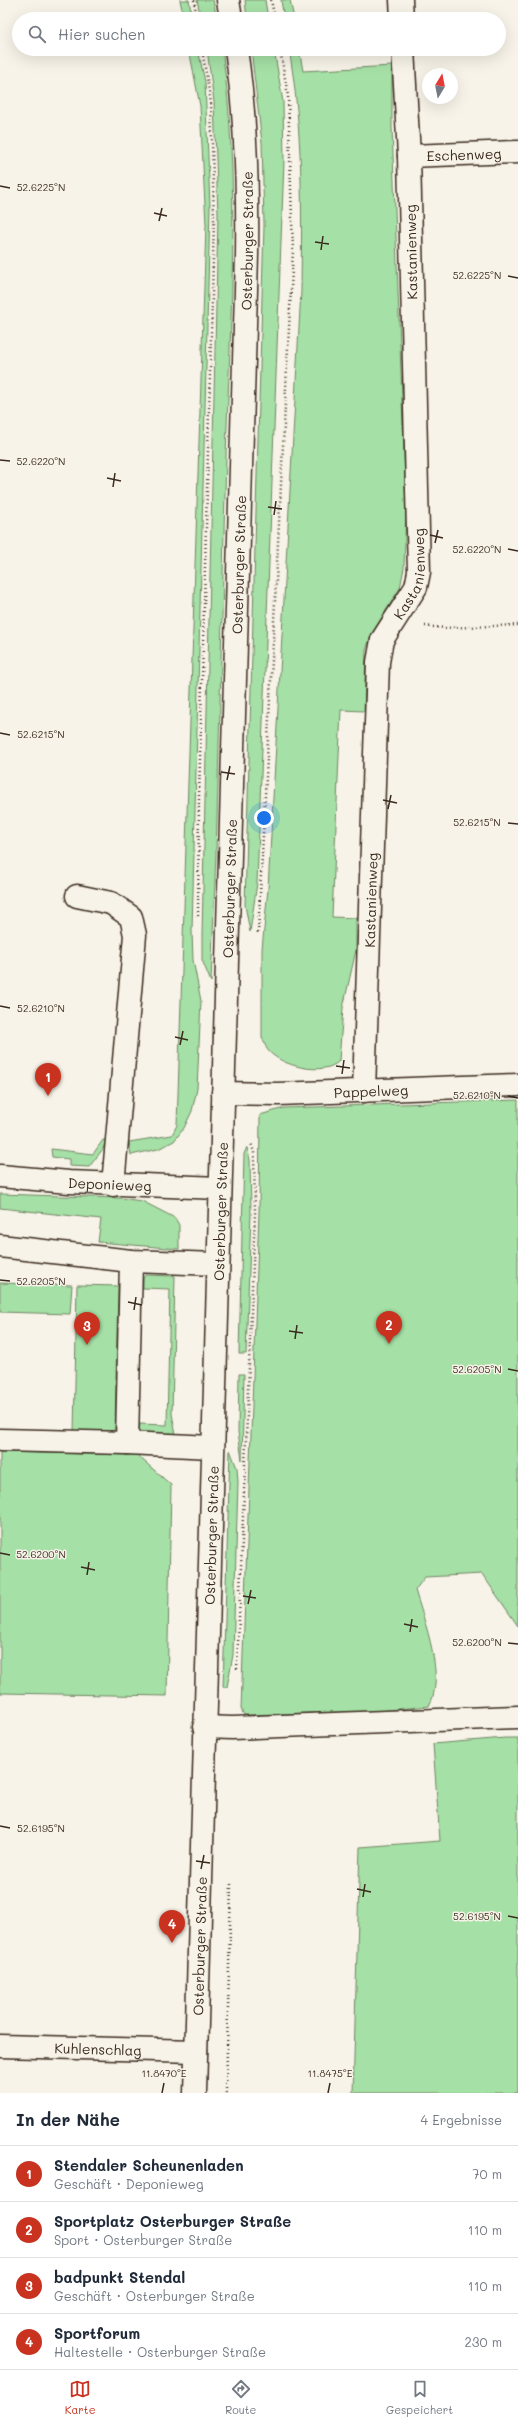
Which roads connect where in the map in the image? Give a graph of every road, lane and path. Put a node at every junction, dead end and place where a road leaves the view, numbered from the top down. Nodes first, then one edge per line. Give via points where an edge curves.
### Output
1 (194, 0) edge
2 (228, 0) edge
3 (271, 0) edge
4 (401, 0) edge
5 (196, 12) edge
6 (230, 12) edge
7 (273, 12) edge
8 (402, 12) edge
9 (203, 56) edge
10 (237, 56) edge
11 (281, 56) edge
12 (404, 56) edge
13 (518, 152) edge
14 (409, 156) junction
15 (397, 615) junction
16 (518, 625) edge
17 (76, 896) dead end
18 (198, 920) dead end
19 (257, 939) dead end
20 (518, 1084) edge
21 (364, 1091) junction
22 (223, 1093) junction
23 (250, 1138) dead end
24 (0, 1176) edge
25 (113, 1185) junction
26 (219, 1188) junction
27 (0, 1246) edge
28 (131, 1261) junction
29 (217, 1264) junction
30 (0, 1440) edge
31 (127, 1442) junction
32 (212, 1447) junction
33 (243, 1481) dead end
34 (518, 1717) edge
35 (204, 1727) junction
36 (0, 2046) edge
37 (196, 2051) junction
38 (195, 2093) edge

1 - 5 path
2 - 6 street
3 - 7 path
4 - 8 street
9 - 18 path via 211,103 214,220
10 - 22 street, Osterburger Straße via 248,195
11 - 19 path via 288,96 293,250 261,911
12 - 14 street, Kastanienweg
13 - 14 street, Eschenweg
14 - 15 street, Kastanienweg via 420,572 416,587
15 - 16 path via 417,626 445,628
15 - 21 street, Kastanienweg via 382,640 378,662
17 - 25 street via 111,903 131,917 135,935
20 - 21 street, Pappelweg
21 - 22 street, Pappelweg
22 - 26 street, Osterburger Straße
23 - 33 path via 254,1152 255,1212
24 - 25 street, Deponieweg
25 - 26 street, Deponieweg
26 - 29 street, Osterburger Straße
27 - 28 street
28 - 29 street
28 - 31 street
29 - 32 street, Osterburger Straße
30 - 31 street
31 - 32 street
32 - 35 street, Osterburger Straße
34 - 35 street
35 - 37 street, Osterburger Straße
36 - 37 street, Kuhlenschlag
37 - 38 street, Osterburger Straße

